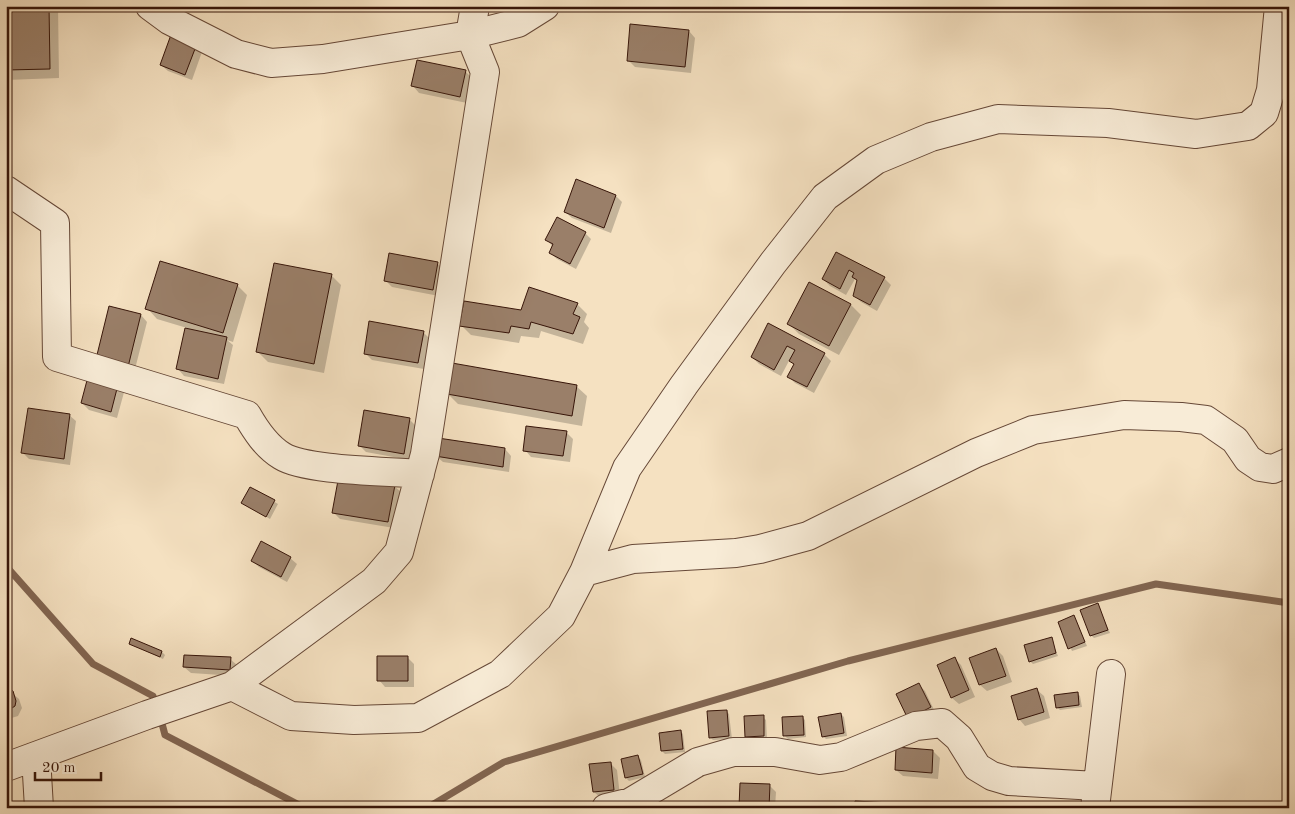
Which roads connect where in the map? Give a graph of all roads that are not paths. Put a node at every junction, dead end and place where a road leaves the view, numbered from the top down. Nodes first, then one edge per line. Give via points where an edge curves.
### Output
1 (150, 6) edge
2 (475, 6) edge
3 (545, 6) edge
4 (1280, 6) edge
5 (470, 35) junction
6 (6, 190) edge
7 (1289, 462) edge
8 (420, 474) junction
9 (584, 572) junction
10 (1111, 674) dead end
11 (232, 686) junction
12 (36, 757) junction
13 (6, 767) edge
14 (1096, 797) edge
15 (39, 808) edge
16 (606, 808) edge

1 - 5 street via 169,20 236,54 271,63 371,52
2 - 5 street
3 - 5 street via 518,23
4 - 9 street via 1271,90 1264,113 1248,126 1196,134 1108,123 998,119 931,137 876,160 825,197 762,278 627,468
5 - 8 street via 486,72
6 - 8 street via 55,223 57,357 247,415 260,436 283,456 315,466
7 - 9 street via 1273,469 1260,467 1248,459 1235,440 1206,420 1124,415 1032,430 976,453 808,536 736,553 633,559
8 - 11 street via 398,552 374,580
9 - 11 street via 561,616 500,674 418,718 354,720 291,716
10 - 14 street
11 - 12 street
12 - 13 street
12 - 15 street
14 - 16 street via 992,776 977,767 958,738 942,723 916,726 840,757 820,760 775,752 733,752 698,762 631,802

